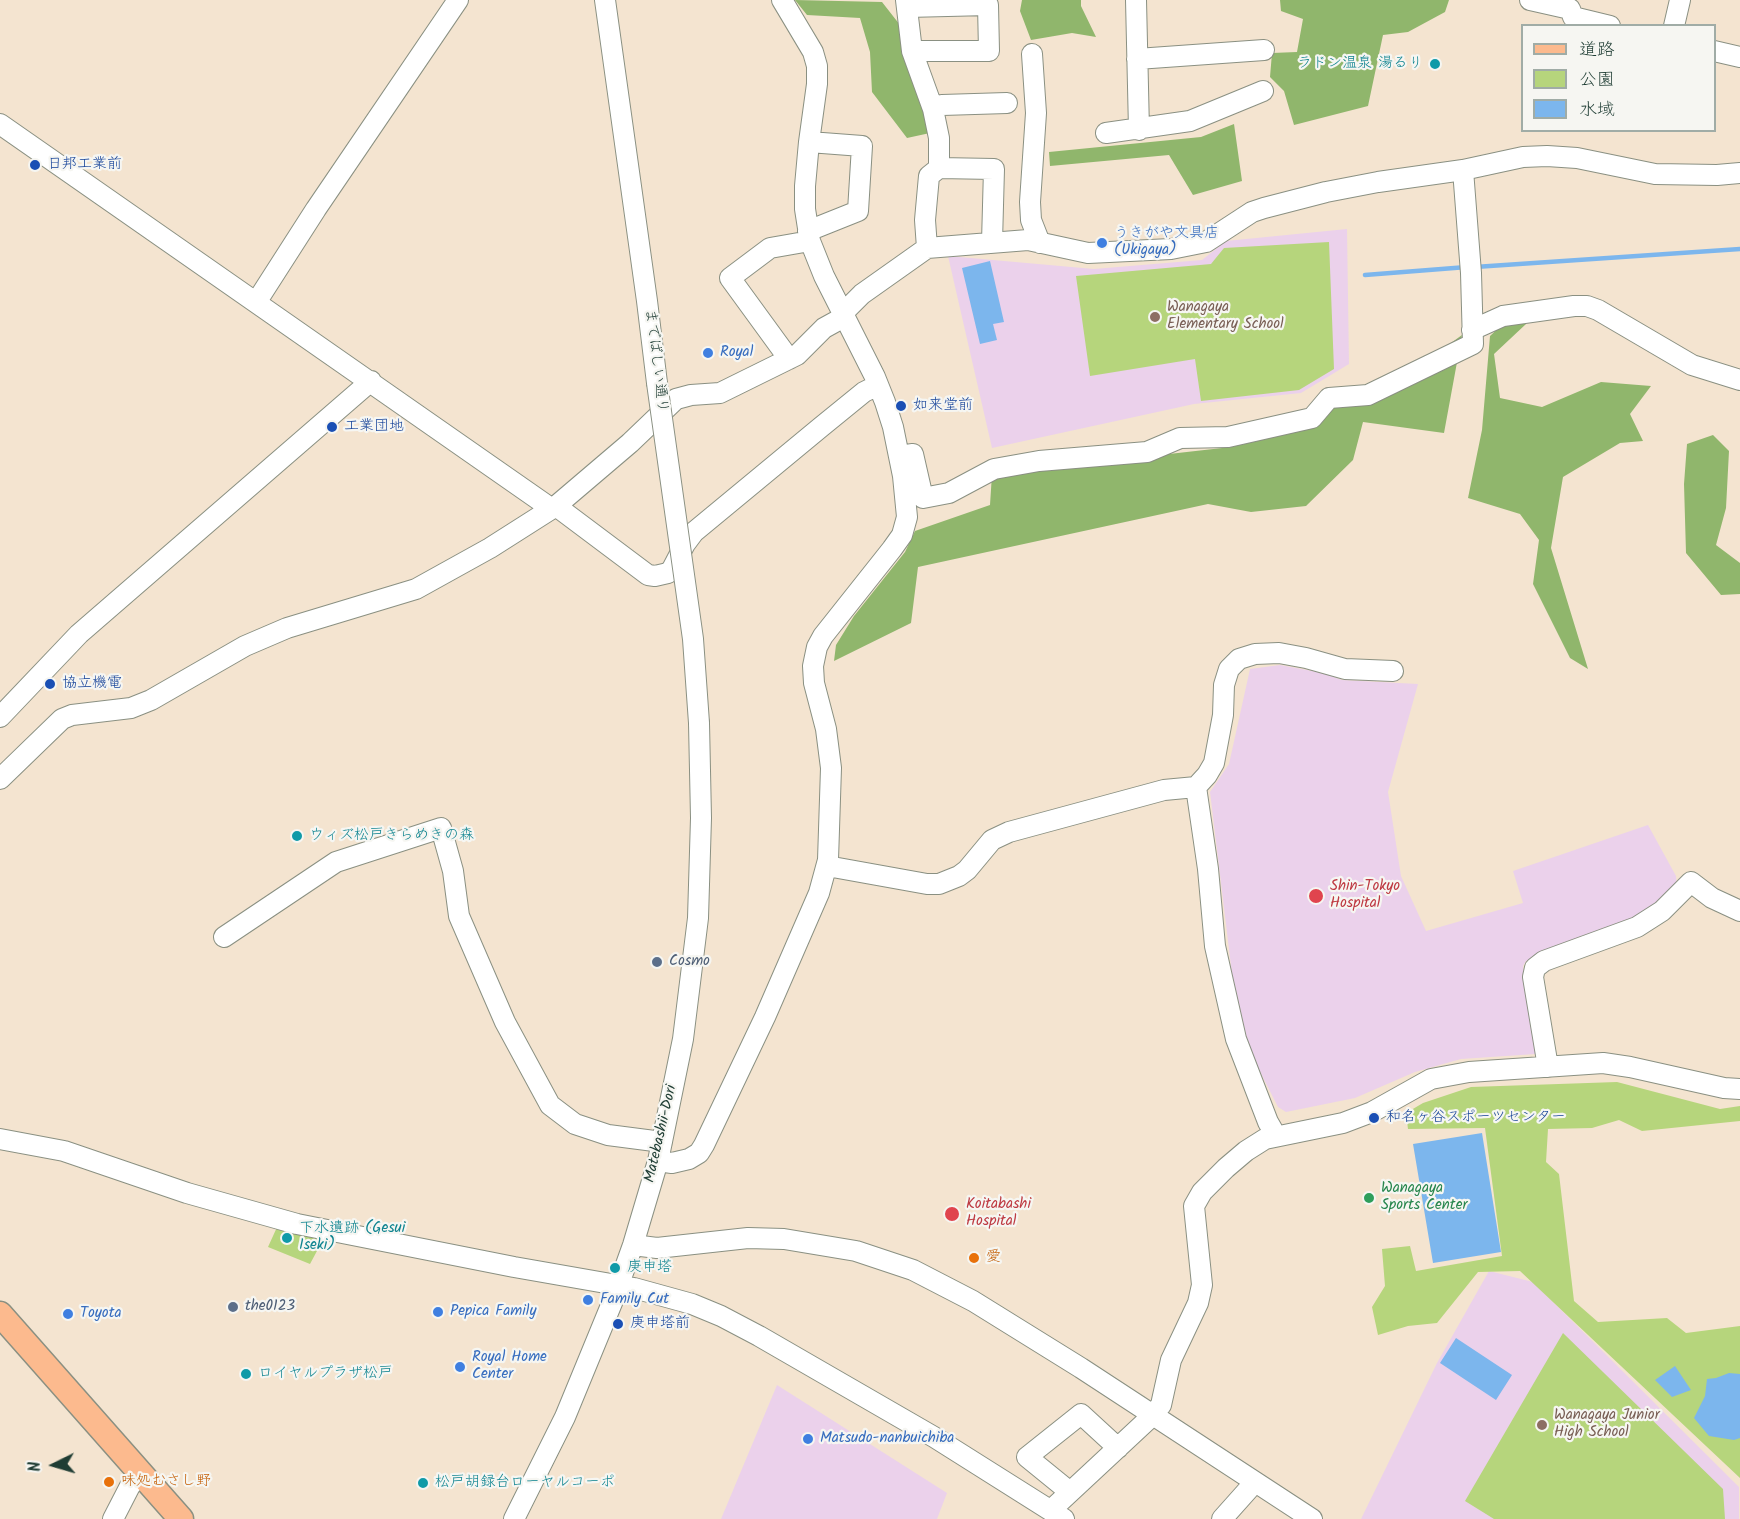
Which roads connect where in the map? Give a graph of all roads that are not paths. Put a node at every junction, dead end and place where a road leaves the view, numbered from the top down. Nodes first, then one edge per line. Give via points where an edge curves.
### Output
1 (458, 0) edge
2 (605, 0) edge
3 (782, 0) edge
4 (1136, 0) edge
5 (1530, 0) edge
6 (1680, 0) edge
7 (907, 3) edge
8 (1570, 5) edge
9 (1602, 24) edge
10 (1674, 24) edge
11 (912, 51) junction
12 (1264, 51) dead end
13 (1716, 51) edge
14 (1032, 54) dead end
15 (1740, 57) edge
16 (1137, 59) junction
17 (1263, 91) dead end
18 (1007, 103) dead end
19 (933, 108) junction
20 (2, 130) edge
21 (1139, 130) junction
22 (1106, 133) dead end
23 (809, 142) junction
24 (939, 168) junction
25 (1463, 170) junction
26 (1740, 173) edge
27 (809, 236) junction
28 (992, 242) junction
29 (1040, 243) junction
30 (927, 248) junction
31 (257, 302) junction
32 (843, 315) junction
33 (1472, 330) junction
34 (789, 359) junction
35 (1740, 380) edge
36 (371, 381) junction
37 (878, 385) junction
38 (899, 456) junction
39 (554, 507) junction
40 (1393, 671) dead end
41 (0, 717) edge
42 (699, 723) joint
43 (0, 779) edge
44 (1196, 787) junction
45 (827, 866) junction
46 (1740, 911) edge
47 (224, 937) dead end
48 (1548, 1067) junction
49 (1740, 1089) edge
50 (1276, 1136) junction
51 (0, 1139) edge
52 (660, 1151) junction
53 (633, 1245) junction
54 (619, 1286) junction
55 (0, 1314) edge
56 (1154, 1415) junction
57 (1118, 1448) junction
58 (141, 1473) junction
59 (1255, 1482) junction
60 (1070, 1492) junction
61 (1058, 1515) edge
62 (112, 1519) edge
63 (181, 1519) edge
64 (514, 1519) edge
65 (1222, 1519) edge
66 (1312, 1519) edge

1 - 31 street
2 - 42 street, までばしい通り, bridge via 693,639
3 - 23 street via 813,51 817,66
4 - 16 street
5 - 8 street
6 - 10 street
7 - 11 street
7 - 11 street via 988,5 989,51
8 - 9 street via 1572,17
11 - 19 street
12 - 16 street
13 - 15 street
14 - 29 street via 1036,113 1030,202 1031,220
16 - 21 street
17 - 21 street via 1190,121
18 - 19 street
19 - 24 street
20 - 31 street
21 - 22 street
23 - 27 street via 805,186
23 - 27 street via 862,146 858,211
24 - 28 street via 994,169
24 - 30 street via 929,176
25 - 26 street via 1509,159 1547,156 1655,174
25 - 29 street via 1336,190 1264,208 1201,244 1143,252 1088,253
25 - 33 street
27 - 32 street
27 - 34 street via 770,248 730,278
28 - 29 street
28 - 30 street
30 - 32 street via 862,294
31 - 36 street
32 - 34 street
32 - 37 street
33 - 35 street via 1503,316 1587,306 1692,365
33 - 38 street via 1473,344 1368,395 1329,398 1312,417 1228,437 1180,438 1147,452 994,469 949,493 923,498 914,454
34 - 39 street via 720,393 676,399
36 - 39 street
36 - 41 street via 79,634
37 - 38 street
37 - 39 street via 864,392 694,532 668,573 648,574
38 - 45 street via 906,506 902,535 823,636 813,666 831,768
39 - 43 street via 416,589 287,628 245,646 131,708 62,719
40 - 44 street via 1345,669 1279,653 1239,659 1229,669 1224,685 1214,764
42 - 52 street, Matebashii-Dori via 698,918 683,1039
44 - 45 street via 1126,799 1009,832 992,840 959,876 939,884
44 - 50 street via 1215,946 1236,1039
45 - 52 street via 765,1017 704,1145 689,1159 672,1163
46 - 48 street via 1712,898 1691,882 1637,927 1544,961 1535,968 1533,977
47 - 52 street via 336,862 441,828 453,871 459,915 505,1022 550,1105 575,1124
48 - 49 street via 1603,1063
48 - 50 street via 1469,1072 1431,1079 1372,1112
50 - 56 street via 1265,1139 1233,1162 1202,1192 1194,1206 1202,1286 1171,1360 1161,1404
51 - 54 street via 64,1151 187,1193 297,1224
52 - 53 street, Matebashii-Dori
53 - 54 street, Matebashii-Dori
53 - 56 street via 657,1248 748,1238 784,1239 878,1257 973,1301
54 - 61 street via 669,1297 721,1316 934,1437
54 - 64 street, Matebashii-Dori via 565,1417
55 - 58 main road
56 - 57 street
56 - 59 street
57 - 60 street
57 - 60 street via 1081,1414 1027,1457
58 - 62 street
58 - 63 main road
59 - 65 street
59 - 66 street
60 - 61 street

